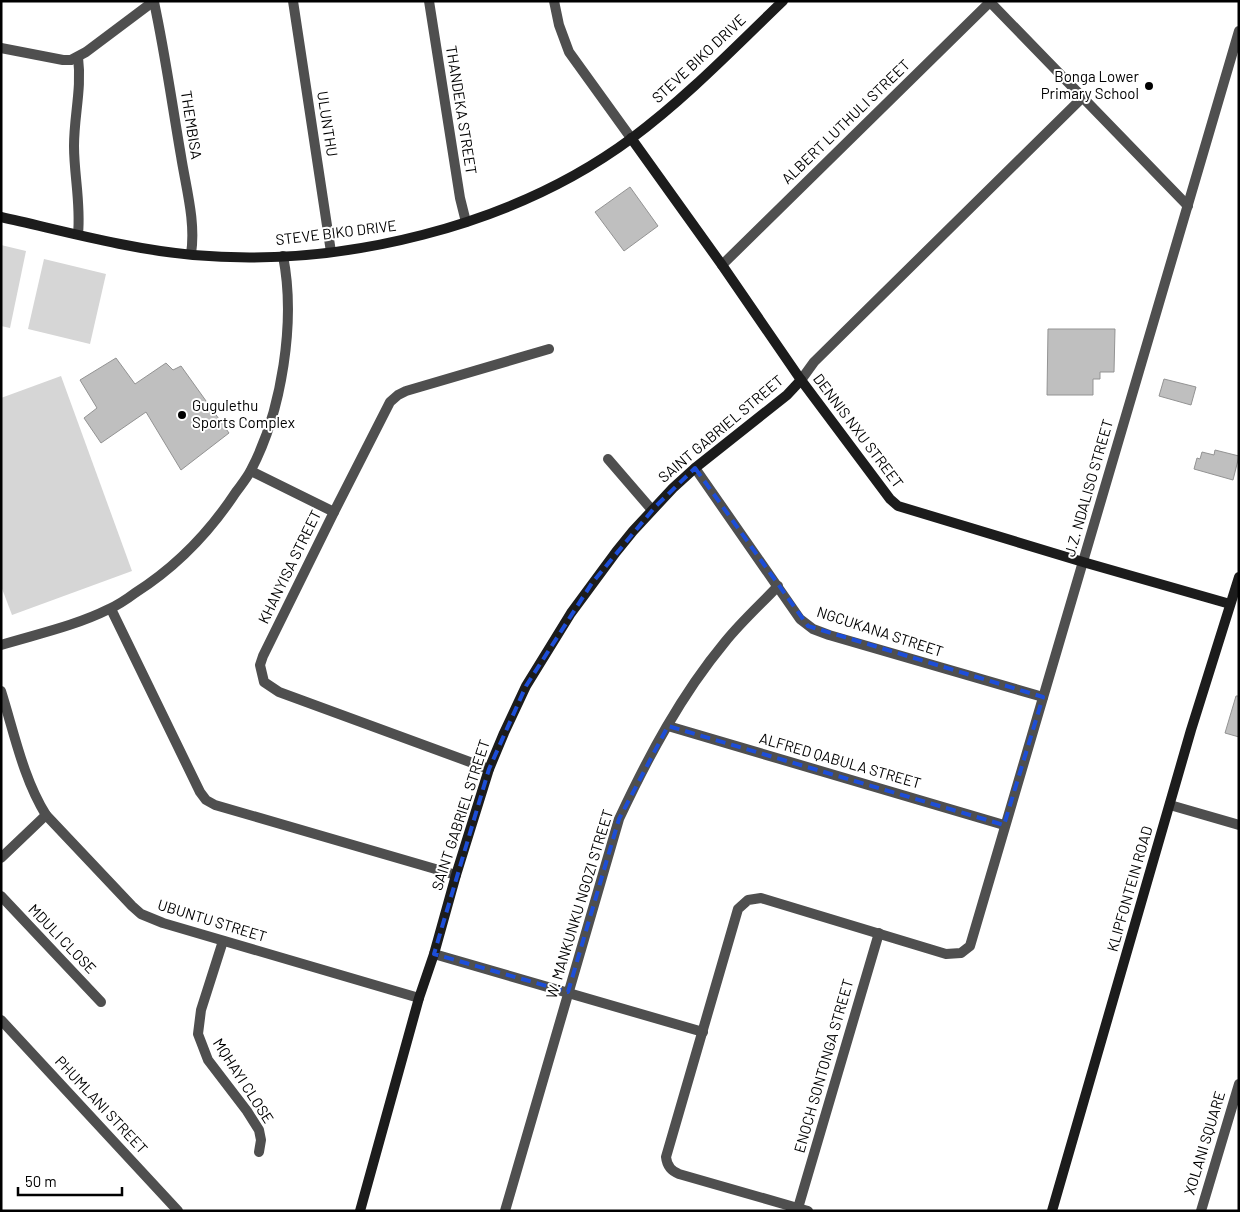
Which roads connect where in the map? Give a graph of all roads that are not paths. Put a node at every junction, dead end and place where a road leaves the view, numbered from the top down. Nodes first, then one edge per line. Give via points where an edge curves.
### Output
1 (154, 1) edge
2 (293, 1) edge
3 (429, 1) edge
4 (554, 1) edge
5 (783, 1) edge
6 (991, 2) edge
7 (1239, 31) edge
8 (1, 48) edge
9 (78, 57) junction
10 (1083, 97) junction
11 (632, 138) junction
12 (1188, 206) junction
13 (1, 217) edge
14 (466, 222) junction
15 (78, 234) junction
16 (331, 252) junction
17 (191, 254) junction
18 (283, 256) junction
19 (722, 265) junction
20 (549, 349) dead end
21 (801, 380) junction
22 (608, 459) dead end
23 (695, 468) junction
24 (251, 471) junction
25 (652, 510) junction
26 (334, 512) junction
27 (1083, 562) junction
28 (1239, 577) edge
29 (778, 586) junction
30 (1230, 604) junction
31 (111, 609) junction
32 (1, 645) edge
33 (1, 691) edge
34 (1043, 697) junction
35 (668, 726) junction
36 (489, 769) junction
37 (1170, 805) junction
38 (46, 815) junction
39 (1004, 825) junction
40 (1239, 825) edge
41 (1, 858) edge
42 (456, 875) junction
43 (1, 896) edge
44 (879, 934) junction
45 (223, 941) junction
46 (434, 954) junction
47 (568, 992) junction
48 (419, 998) junction
49 (101, 1002) dead end
50 (1, 1020) edge
51 (703, 1032) junction
52 (1239, 1084) edge
53 (259, 1152) dead end
54 (798, 1208) junction
55 (178, 1211) edge
56 (360, 1211) edge
57 (505, 1211) edge
58 (808, 1211) edge
59 (1052, 1211) edge
60 (1201, 1211) edge

1 - 9 street
1 - 17 street, THEMBISA via 190,211
2 - 16 street, ULUNTHU
3 - 14 street, THANDEKA STREET
4 - 11 street via 569,52
5 - 11 street, STEVE BIKO DRIVE via 697,83
6 - 10 street
6 - 19 street, ALBERT LUTHULI STREET
7 - 12 street, J.Z. NDALISO STREET
8 - 9 street via 63,60
9 - 15 street via 80,90 74,145 80,209
10 - 12 street
10 - 21 street via 814,362
11 - 14 street, STEVE BIKO DRIVE via 563,180
11 - 19 street, DENNIS NXU STREET
12 - 27 street, J.Z. NDALISO STREET
13 - 15 street, STEVE BIKO DRIVE
14 - 16 street, STEVE BIKO DRIVE via 399,241
15 - 17 street, STEVE BIKO DRIVE
16 - 18 street, STEVE BIKO DRIVE
17 - 18 street, STEVE BIKO DRIVE
18 - 24 street via 287,289 286,344 281,382
19 - 21 street, DENNIS NXU STREET
20 - 26 street, KHANYISA STREET via 398,395 390,402
21 - 23 street, SAINT GABRIEL STREET via 788,395
21 - 27 street, DENNIS NXU STREET via 898,506
22 - 25 street
23 - 25 street, SAINT GABRIEL STREET
23 - 29 street, NGCUKANA STREET
24 - 26 street
24 - 31 street via 206,533 187,553
25 - 36 street, SAINT GABRIEL STREET via 571,613 526,686
26 - 36 street, KHANYISA STREET via 263,656 260,665 264,682 279,692
27 - 30 street, DENNIS NXU STREET
27 - 34 street, J.Z. NDALISO STREET
28 - 30 street, KLIPFONTEIN ROAD
29 - 34 street, NGCUKANA STREET via 800,619 813,629
29 - 35 street, W. MANKUNKU NGOZI STREET via 725,642
30 - 37 street, KLIPFONTEIN ROAD
31 - 32 street
31 - 42 street via 206,800
33 - 38 street, UBUNTU STREET via 29,780
34 - 39 street, J.Z. NDALISO STREET
35 - 39 street, ALFRED QABULA STREET
35 - 47 street, W. MANKUNKU NGOZI STREET via 619,819
36 - 42 street, SAINT GABRIEL STREET
37 - 40 street
37 - 59 street, KLIPFONTEIN ROAD
38 - 41 street
38 - 45 street, UBUNTU STREET via 142,914
39 - 44 street, J.Z. NDALISO STREET via 972,942 965,952 946,954
42 - 46 street, SAINT GABRIEL STREET
43 - 49 street, MDULI CLOSE
44 - 51 street via 766,899 744,902 738,909
44 - 54 street, ENOCH SONTONGA STREET
45 - 48 street, UBUNTU STREET
45 - 53 street, MQHAYI CLOSE via 201,1010 198,1034 208,1060 259,1130
46 - 47 street
46 - 48 street, SAINT GABRIEL STREET
47 - 51 street
47 - 57 street, W. MANKUNKU NGOZI STREET
48 - 56 street, SAINT GABRIEL STREET
50 - 55 street, PHUMLANI STREET
51 - 54 street via 666,1157 668,1167 679,1174
52 - 60 street, XOLANI SQUARE
54 - 58 street

